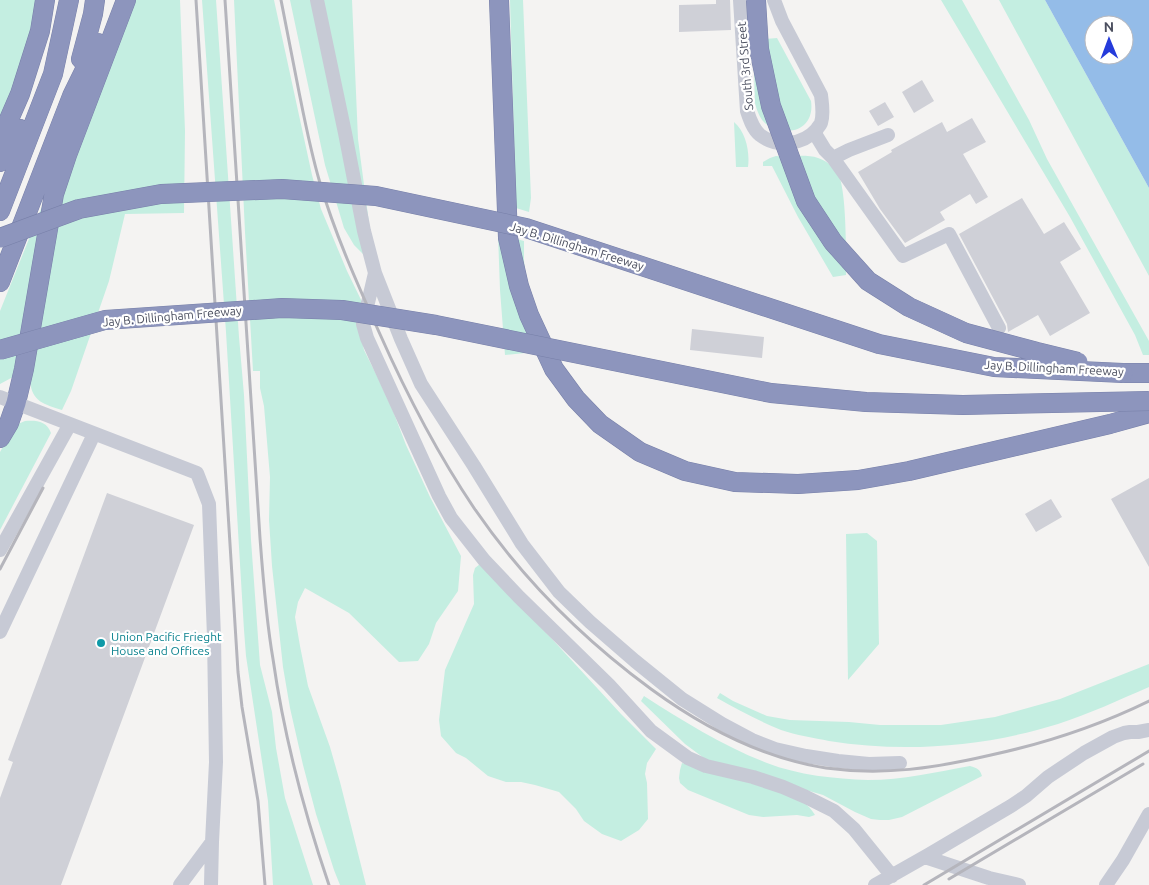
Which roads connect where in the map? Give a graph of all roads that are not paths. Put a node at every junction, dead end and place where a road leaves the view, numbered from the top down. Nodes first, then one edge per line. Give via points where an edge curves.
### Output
1 (45, 0) edge
2 (69, 0) edge
3 (95, 0) edge
4 (116, 0) edge
5 (126, 0) edge
6 (317, 0) edge
7 (499, 0) edge
8 (740, 0) edge
9 (756, 0) edge
10 (774, 0) edge
11 (53, 74) junction
12 (72, 96) junction
13 (814, 132) junction
14 (888, 135) dead end
15 (0, 140) edge
16 (833, 158) junction
17 (0, 162) edge
18 (0, 211) edge
19 (0, 238) edge
20 (375, 273) junction
21 (0, 282) edge
22 (999, 328) dead end
23 (0, 350) edge
24 (1149, 372) edge
25 (1123, 373) junction
26 (8, 400) edge
27 (1149, 401) edge
28 (1149, 413) edge
29 (70, 424) junction
30 (94, 434) junction
31 (0, 438) edge
32 (0, 550) edge
33 (0, 632) edge
34 (1149, 730) edge
35 (900, 763) dead end
36 (1149, 814) edge
37 (212, 842) junction
38 (925, 857) junction
39 (892, 876) junction
40 (180, 885) edge
41 (211, 885) edge
42 (875, 885) edge
43 (1019, 885) edge
44 (1106, 885) edge

1 - 15 highway via 40,30 20,94
2 - 11 highway
3 - 12 highway
4 - 12 highway
5 - 26 highway via 54,194 24,369
6 - 20 street
7 - 28 highway, bridge via 508,238 519,286 554,369 600,424 640,452 684,471 735,482 798,484 858,480 910,471
8 - 13 street, South 3rd Street via 747,111 751,123 759,134 780,143 796,142
9 - 25 highway, bridge via 758,49 771,106 806,201 832,242 868,281 909,307 966,333
10 - 13 street via 821,95 821,124
11 - 17 highway
11 - 18 highway
12 - 21 highway
13 - 16 street
14 - 16 street
16 - 22 street via 902,256 949,234
19 - 25 highway, Jay B. Dillingham Freeway, bridge via 79,209 161,194 282,189 376,196 526,228 879,344 994,367
20 - 35 street via 421,384 522,544 559,592 590,622 682,699 752,740 806,756 838,761
20 - 39 street via 364,324 367,338 439,496 451,518 484,560 651,731 688,758 706,766 753,777 834,811 854,829
23 - 27 highway, Jay B. Dillingham Freeway, bridge via 105,320 282,308 342,310 436,325 771,393 866,402 963,405
24 - 25 highway, Jay B. Dillingham Freeway
26 - 29 street
26 - 31 highway via 8,423
29 - 30 street
29 - 32 street
30 - 33 street
30 - 37 street via 197,473 209,504 216,762
34 - 38 street via 1118,735 1084,753 1011,806
36 - 44 street
37 - 40 street
37 - 41 street
38 - 39 street
38 - 43 street
39 - 42 street

